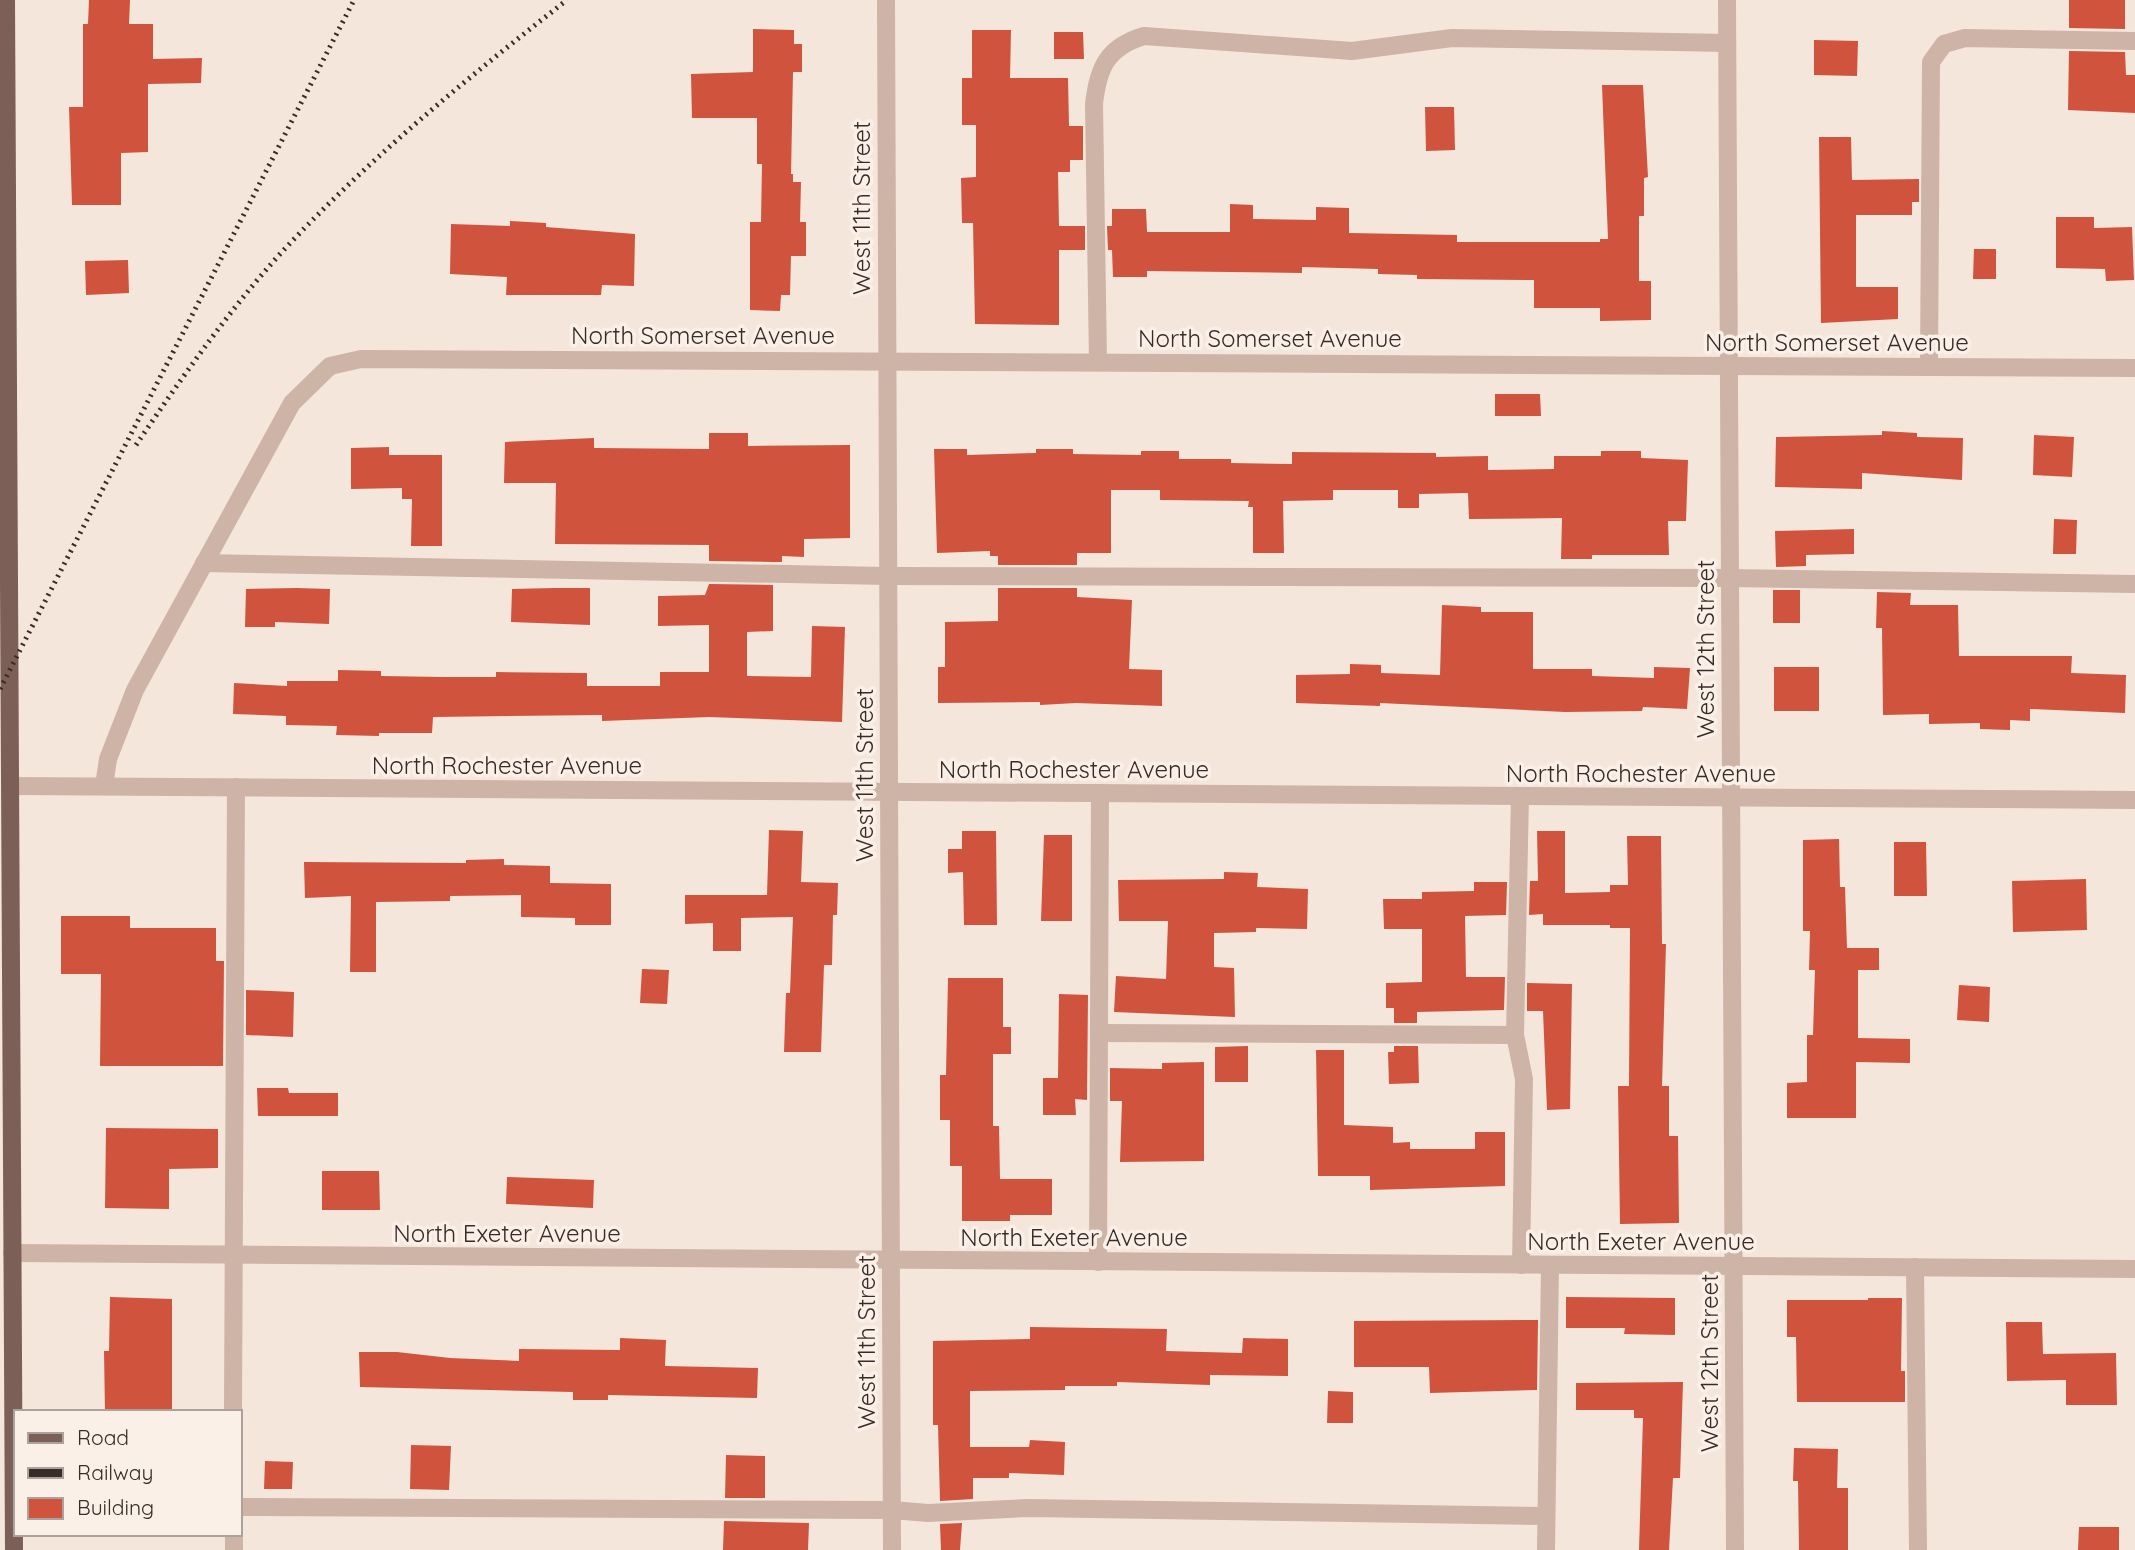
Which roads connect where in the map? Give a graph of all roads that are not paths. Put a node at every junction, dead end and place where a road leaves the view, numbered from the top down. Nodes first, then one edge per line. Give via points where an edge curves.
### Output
1 (6, 0) edge
2 (886, 0) edge
3 (1727, 0) edge
4 (2135, 40) edge
5 (1727, 43) junction
6 (3, 75) edge
7 (886, 360) junction
8 (1098, 361) junction
9 (1728, 366) junction
10 (1929, 367) junction
11 (2135, 368) edge
12 (5, 503) edge
13 (204, 563) junction
14 (887, 576) junction
15 (1729, 578) junction
16 (2135, 584) edge
17 (12, 786) junction
18 (104, 786) junction
19 (236, 788) junction
20 (889, 792) junction
21 (1100, 793) junction
22 (1520, 796) junction
23 (1730, 798) junction
24 (2135, 800) edge
25 (1099, 1033) junction
26 (1515, 1035) junction
27 (6, 1199) edge
28 (12, 1254) junction
29 (232, 1255) junction
30 (890, 1260) junction
31 (1098, 1262) junction
32 (1521, 1265) junction
33 (1550, 1265) junction
34 (1733, 1266) junction
35 (1915, 1268) junction
36 (2135, 1269) edge
37 (6, 1333) edge
38 (233, 1410) edge
39 (242, 1507) edge
40 (892, 1510) junction
41 (1546, 1516) junction
42 (14, 1550) edge
43 (892, 1550) edge
44 (1546, 1550) edge
45 (1735, 1550) edge
46 (1918, 1550) edge

1 - 6 main road
2 - 7 street, West 11th Street
3 - 5 street, West 12th Street
4 - 10 street via 1965,37 1944,44 1931,62
5 - 8 street via 1452,38 1352,51 1144,36 1126,41 1097,77 1094,104
5 - 9 street, West 12th Street
6 - 12 main road
7 - 8 street, North Somerset Avenue
7 - 13 street, North Somerset Avenue via 360,359 330,366 292,403
7 - 14 street, West 11th Street
8 - 9 street, North Somerset Avenue
9 - 10 street, North Somerset Avenue
9 - 15 street, West 12th Street
10 - 11 street, North Somerset Avenue
12 - 17 main road
13 - 14 street
13 - 18 street, North Somerset Avenue via 135,690 108,759
14 - 15 street
14 - 20 street, West 11th Street
15 - 16 street
15 - 23 street, West 12th Street
17 - 18 street, North Rochester Avenue
17 - 27 main road
18 - 19 street, North Rochester Avenue
19 - 20 street, North Rochester Avenue
19 - 29 street
20 - 21 street, North Rochester Avenue
20 - 30 street, West 11th Street
21 - 22 street, North Rochester Avenue
21 - 25 street
22 - 23 street, North Rochester Avenue
22 - 26 street
23 - 24 street, North Rochester Avenue
23 - 34 street, West 12th Street
25 - 26 street
25 - 31 street
26 - 32 street via 1524,1079
27 - 28 main road
28 - 29 street, North Exeter Avenue
28 - 37 main road
29 - 30 street, North Exeter Avenue
29 - 38 street
30 - 31 street, North Exeter Avenue
30 - 40 street, West 11th Street
31 - 32 street, North Exeter Avenue
32 - 33 street, North Exeter Avenue
33 - 34 street, North Exeter Avenue
33 - 41 street
34 - 35 street, North Exeter Avenue
34 - 45 street, West 12th Street
35 - 36 street, North Exeter Avenue
35 - 46 street
37 - 42 main road
39 - 40 street
40 - 41 street
40 - 43 street, West 11th Street
41 - 44 street

